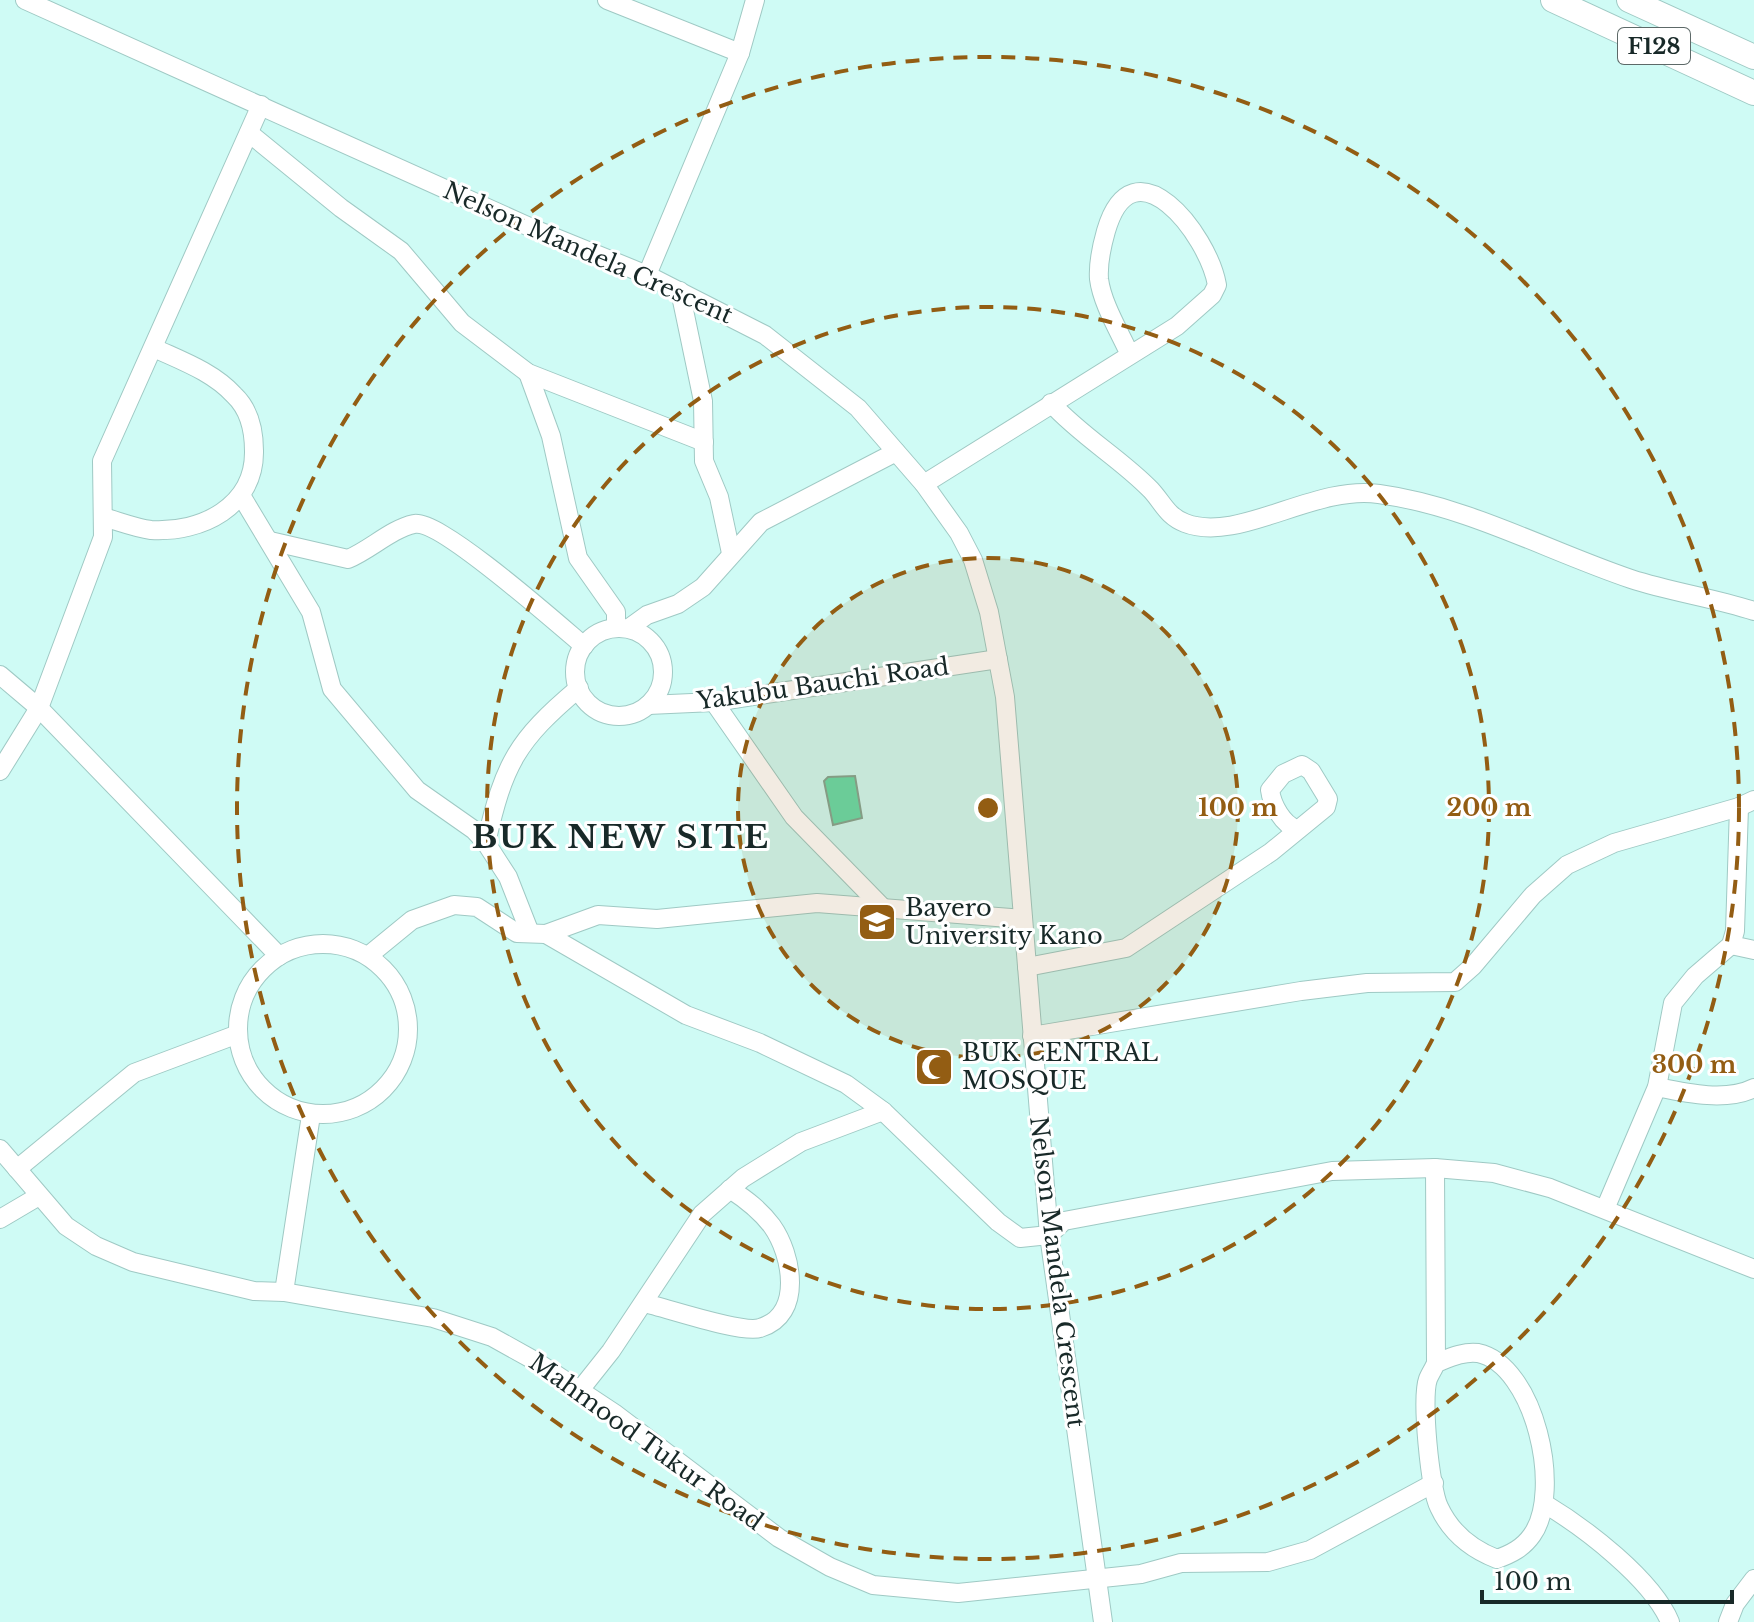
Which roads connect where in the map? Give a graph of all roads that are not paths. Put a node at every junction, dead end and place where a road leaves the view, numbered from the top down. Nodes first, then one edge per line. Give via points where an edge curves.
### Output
1 (25, 0) edge
2 (607, 0) edge
3 (755, 0) edge
4 (1553, 0) edge
5 (1629, 0) edge
6 (1663, 7) edge
7 (740, 53) junction
8 (1754, 57) edge
9 (1754, 93) edge
10 (261, 105) junction
11 (249, 133) junction
12 (647, 275) junction
13 (680, 291) junction
14 (154, 348) junction
15 (1129, 353) junction
16 (528, 373) junction
17 (1051, 403) junction
18 (704, 442) junction
19 (896, 452) junction
20 (924, 484) junction
21 (242, 497) junction
22 (103, 517) junction
23 (270, 541) junction
24 (731, 553) junction
25 (1754, 611) edge
26 (622, 628) junction
27 (584, 646) junction
28 (998, 659) junction
29 (0, 675) edge
30 (579, 688) junction
31 (714, 702) junction
32 (648, 705) junction
33 (39, 708) junction
34 (0, 771) edge
35 (1746, 804) edge
36 (1297, 829) dead end
37 (486, 843) junction
38 (884, 909) junction
39 (1023, 919) junction
40 (538, 934) junction
41 (1731, 945) junction
42 (1754, 950) edge
43 (279, 956) junction
44 (368, 956) junction
45 (1027, 967) junction
46 (238, 1034) junction
47 (1032, 1036) junction
48 (1657, 1087) junction
49 (1754, 1088) edge
50 (883, 1111) junction
51 (311, 1115) junction
52 (0, 1149) edge
53 (1435, 1168) junction
54 (17, 1169) junction
55 (730, 1189) junction
56 (39, 1196) junction
57 (1605, 1209) junction
58 (0, 1219) edge
59 (1049, 1235) junction
60 (1754, 1269) edge
61 (284, 1292) junction
62 (644, 1303) junction
63 (1436, 1363) junction
64 (580, 1390) junction
65 (1434, 1483) junction
66 (1545, 1504) junction
67 (1096, 1578) junction
68 (1754, 1579) edge
69 (1103, 1622) edge
70 (1670, 1622) edge
71 (1728, 1622) edge

1 - 10 street, Nelson Mandela Crescent
2 - 7 street
3 - 7 street
4 - 9 main road, F128
5 - 6 main road, F128
6 - 8 main road, F128
7 - 12 street
10 - 11 street
10 - 12 street, Nelson Mandela Crescent
11 - 14 street
11 - 16 street via 401,251 462,323
12 - 13 street, Nelson Mandela Crescent
13 - 18 street via 703,401
13 - 19 street, Nelson Mandela Crescent via 788,351 858,408
14 - 21 street via 204,372 242,406 254,427 254,466
14 - 22 street via 102,461
15 - 15 street via 1177,326 1217,285 1188,221 1148,192 1133,194 1113,208 1102,242 1099,279
15 - 17 street
16 - 18 street
16 - 26 street via 551,436 578,558
17 - 20 street
17 - 25 street via 1153,492 1165,511 1188,525 1216,527 1330,495 1377,493 1446,511 1633,580
18 - 24 street via 704,461 719,497
19 - 20 street, Nelson Mandela Crescent
19 - 24 street via 761,522
20 - 28 street, Nelson Mandela Crescent via 973,560
21 - 22 street via 221,516 183,527 150,530
21 - 23 street
22 - 33 street via 103,537
23 - 27 street via 348,559 411,525 428,526
23 - 37 street via 311,612 332,689 417,790
24 - 26 street via 703,587
26 - 27 street via 602,631
26 - 32 street via 642,634 660,655 662,682
27 - 30 street via 576,661
28 - 31 street, Yakubu Bauchi Road
28 - 39 street, Nelson Mandela Crescent
29 - 33 street
30 - 32 street via 586,700 609,715 623,716
30 - 37 street via 523,740 506,769
31 - 32 street, Yakubu Bauchi Road
31 - 38 street via 794,817
33 - 34 street
33 - 43 street
35 - 41 street
35 - 47 street via 1614,843 1567,865 1455,982 1367,983 1301,991
36 - 45 street via 1271,852 1126,948
37 - 40 street
38 - 39 street
38 - 40 street via 817,903 657,919 598,915
39 - 45 street, Nelson Mandela Crescent
40 - 44 street via 517,933 477,907 454,905 412,920
40 - 50 street via 686,1015 846,1084
41 - 42 street
41 - 48 street via 1673,1003
43 - 44 street via 317,943
43 - 46 street via 250,983 240,1007
44 - 51 street via 402,997 408,1023 406,1050 378,1094 355,1108
45 - 47 street, Nelson Mandela Crescent
46 - 51 street via 244,1060 258,1083 278,1101
46 - 54 street via 134,1073
47 - 59 street, Nelson Mandela Crescent
48 - 49 street via 1712,1094
48 - 57 street
50 - 55 street via 801,1142
50 - 59 street via 998,1222 1020,1238
51 - 61 street
52 - 54 street, Mahmood Tukur Road
53 - 57 street via 1494,1173
53 - 59 street via 1332,1171 1064,1221
53 - 63 street
54 - 56 street, Mahmood Tukur Road
55 - 62 street via 702,1214
55 - 62 street via 753,1204 774,1229 783,1251 791,1280 779,1315 760,1328 737,1327
56 - 58 street
56 - 61 street, Mahmood Tukur Road via 76,1233 133,1262 254,1291
57 - 60 street
59 - 67 street, Nelson Mandela Crescent
61 - 64 street, Mahmood Tukur Road via 433,1318 492,1337
62 - 64 street
63 - 65 street via 1426,1381
63 - 66 street via 1478,1353 1503,1365 1526,1398 1545,1463
64 - 67 street, Mahmood Tukur Road via 779,1538 873,1585 958,1593
65 - 66 street via 1438,1505 1453,1529 1475,1551 1497,1559 1514,1553 1533,1535
65 - 67 street, Mahmood Tukur Road via 1310,1550 1268,1562 1181,1563
66 - 70 street via 1576,1523 1624,1566 1655,1597
67 - 69 street, Nelson Mandela Crescent
68 - 71 street

